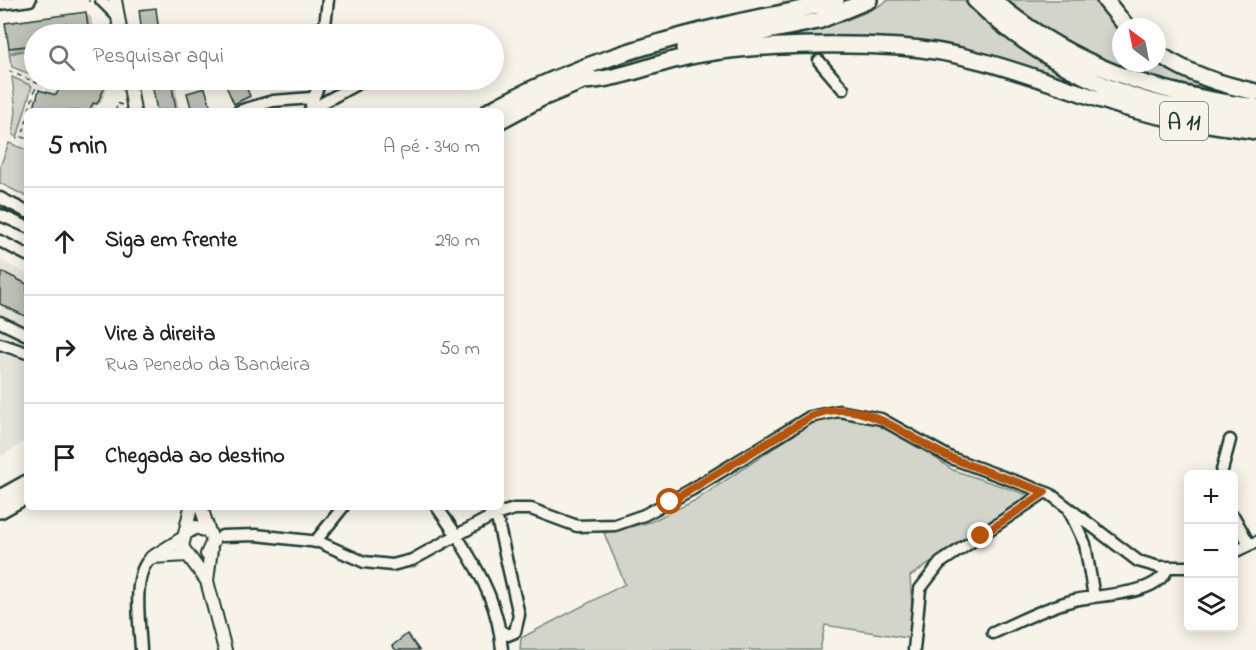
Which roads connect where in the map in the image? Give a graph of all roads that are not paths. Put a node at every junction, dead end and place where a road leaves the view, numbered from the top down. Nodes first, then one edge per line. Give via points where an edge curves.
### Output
1 (30, 0) edge
2 (101, 0) edge
3 (114, 0) edge
4 (328, 0) edge
5 (836, 0) edge
6 (869, 0) edge
7 (975, 0) edge
8 (993, 0) edge
9 (1105, 0) edge
10 (0, 4) edge
11 (117, 16) junction
12 (1120, 18) edge
13 (119, 24) edge
14 (325, 24) edge
15 (1166, 59) edge
16 (819, 61) tunnel mouth
17 (582, 81) junction
18 (843, 89) dead end
19 (131, 90) edge
20 (317, 90) edge
21 (344, 90) edge
22 (1256, 92) edge
23 (311, 106) edge
24 (1256, 107) edge
25 (134, 108) edge
26 (249, 108) edge
27 (495, 108) edge
28 (504, 118) edge
29 (1256, 119) edge
30 (1256, 131) edge
31 (0, 198) edge
32 (24, 210) edge
33 (0, 214) edge
34 (24, 226) edge
35 (0, 241) edge
36 (24, 253) edge
37 (0, 322) edge
38 (24, 334) edge
39 (0, 344) edge
40 (24, 352) edge
41 (1230, 440) dead end
42 (1222, 470) edge
43 (24, 485) edge
44 (1045, 492) junction
45 (24, 497) edge
46 (0, 498) edge
47 (1067, 507) junction
48 (0, 510) edge
49 (190, 510) edge
50 (202, 510) edge
51 (341, 510) edge
52 (496, 514) junction
53 (1238, 523) edge
54 (184, 536) junction
55 (213, 538) junction
56 (315, 542) junction
57 (461, 543) dead end
58 (1252, 543) edge
59 (1238, 550) edge
60 (189, 555) junction
61 (151, 558) junction
62 (1168, 567) junction
63 (1184, 567) edge
64 (207, 581) junction
65 (1095, 597) junction
66 (501, 631) junction
67 (993, 633) dead end
68 (141, 650) edge
69 (225, 650) edge
70 (502, 650) edge
71 (914, 650) edge

1 - 10 street
2 - 11 street
3 - 11 main road
4 - 14 street
5 - 27 highway via 681,36 596,62
6 - 17 highway via 818,21 696,45
7 - 29 highway, A 11 via 1043,53 1117,89 1165,105
8 - 24 highway, A 11 via 1035,33 1098,68 1155,88
9 - 12 highway
11 - 13 main road
15 - 22 highway, A 11 via 1217,84
16 - 18 street
17 - 28 highway
17 - 30 highway, A 11 via 604,80 700,54 771,47 901,47 989,63 1114,104 1179,120
19 - 25 main road
20 - 23 street
21 - 23 street
23 - 26 street via 273,101
31 - 32 street
33 - 34 street
35 - 36 street
37 - 38 street
39 - 40 street
41 - 42 street
43 - 46 highway
44 - 47 street
44 - 52 street via 951,458 881,418 827,412 810,417 691,490 644,515 615,525 569,525 522,508
44 - 71 street via 940,563 920,590
45 - 48 highway
47 - 62 street via 1138,561
47 - 65 street via 1085,544
49 - 54 main road
50 - 55 main road
51 - 56 street
52 - 56 street via 439,547 392,566 364,562
52 - 66 street via 519,615 515,632 508,635
53 - 58 street
54 - 55 main road via 196,527
54 - 60 main road via 183,547
54 - 61 main road
55 - 56 street via 256,536
55 - 60 main road via 201,558
55 - 64 main road
57 - 66 street via 481,574
58 - 59 street
60 - 61 main road
60 - 64 main road
61 - 68 street via 139,577
62 - 63 street
62 - 65 street via 1156,582 1105,598
64 - 69 main road
65 - 67 street via 1052,608
66 - 70 street

